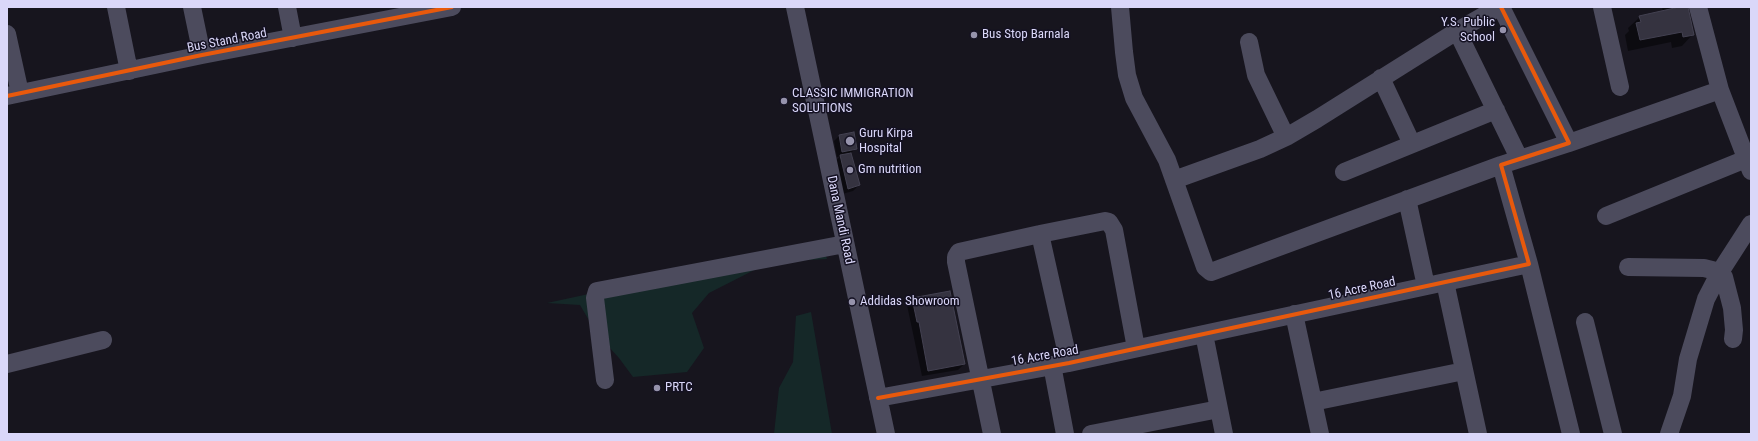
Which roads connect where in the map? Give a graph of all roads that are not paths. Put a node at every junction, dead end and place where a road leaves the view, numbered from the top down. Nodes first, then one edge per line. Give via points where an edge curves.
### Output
1 (116, 7) edge
2 (192, 7) edge
3 (287, 7) edge
4 (795, 7) edge
5 (1120, 7) edge
6 (1500, 7) edge
7 (1602, 7) edge
8 (1698, 7) edge
9 (441, 8) edge
10 (1457, 31) junction
11 (7, 34) edge
12 (294, 38) junction
13 (1249, 42) dead end
14 (202, 56) junction
15 (129, 71) junction
16 (1381, 78) junction
17 (1620, 87) dead end
18 (1720, 90) junction
19 (14, 95) edge
20 (1496, 110) junction
21 (1286, 137) junction
22 (1569, 143) junction
23 (1412, 144) junction
24 (1519, 158) junction
25 (1501, 165) junction
26 (1749, 165) edge
27 (1344, 172) dead end
28 (1174, 180) junction
29 (1407, 199) junction
30 (1606, 216) dead end
31 (1750, 227) edge
32 (1040, 234) junction
33 (846, 244) junction
34 (1529, 264) junction
35 (1628, 267) dead end
36 (1720, 272) junction
37 (1445, 282) junction
38 (1426, 286) junction
39 (1294, 314) junction
40 (1585, 322) dead end
41 (1204, 334) junction
42 (1733, 339) dead end
43 (103, 340) dead end
44 (1136, 348) junction
45 (7, 364) edge
46 (1061, 364) junction
47 (1464, 371) junction
48 (980, 378) junction
49 (605, 380) dead end
50 (878, 398) junction
51 (1313, 402) junction
52 (1219, 409) junction
53 (1145, 429) edge
54 (886, 434) edge
55 (992, 434) edge
56 (1065, 434) edge
57 (1091, 434) edge
58 (1224, 434) edge
59 (1320, 434) edge
60 (1478, 434) edge
61 (1571, 434) edge
62 (1613, 434) edge
63 (1669, 434) edge

1 - 15 street
2 - 14 street
3 - 12 street
4 - 33 street, Dana Mandi Road
5 - 28 street via 1127,75 1134,98 1167,160
6 - 10 street
6 - 22 street
7 - 17 street
8 - 18 street
9 - 12 street, Bus Stand Road
10 - 16 street
10 - 20 street
11 - 19 street
12 - 14 street, Bus Stand Road
13 - 21 street via 1256,75
14 - 15 street, Bus Stand Road
15 - 19 street, Bus Stand Road
16 - 21 street
16 - 23 street
18 - 22 street
18 - 26 street
20 - 23 street
20 - 24 street
21 - 28 street
22 - 24 street
23 - 27 street
24 - 25 street
25 - 29 street
25 - 34 street
26 - 30 street
28 - 29 street via 1205,267 1211,272
29 - 38 street
31 - 36 street
32 - 44 street via 1104,221 1112,225
32 - 46 street
32 - 48 street via 964,250 956,257
33 - 49 street via 597,291 595,298
33 - 50 street, Dana Mandi Road
34 - 37 street, 16 Acre Road
34 - 61 street
35 - 36 street via 1704,268
36 - 42 street via 1724,277 1732,308
36 - 63 street via 1706,299 1699,321 1688,359 1682,396
37 - 38 street, 16 Acre Road
37 - 47 street
38 - 39 street, 16 Acre Road
39 - 41 street, 16 Acre Road
39 - 51 street
40 - 62 street
41 - 44 street, 16 Acre Road
41 - 52 street
43 - 45 street
44 - 46 street, 16 Acre Road
46 - 48 street, 16 Acre Road
46 - 56 street
47 - 51 street
47 - 60 street
48 - 50 street, 16 Acre Road
48 - 55 street
50 - 54 street, Dana Mandi Road
51 - 59 street
52 - 53 street
52 - 58 street
53 - 57 street

